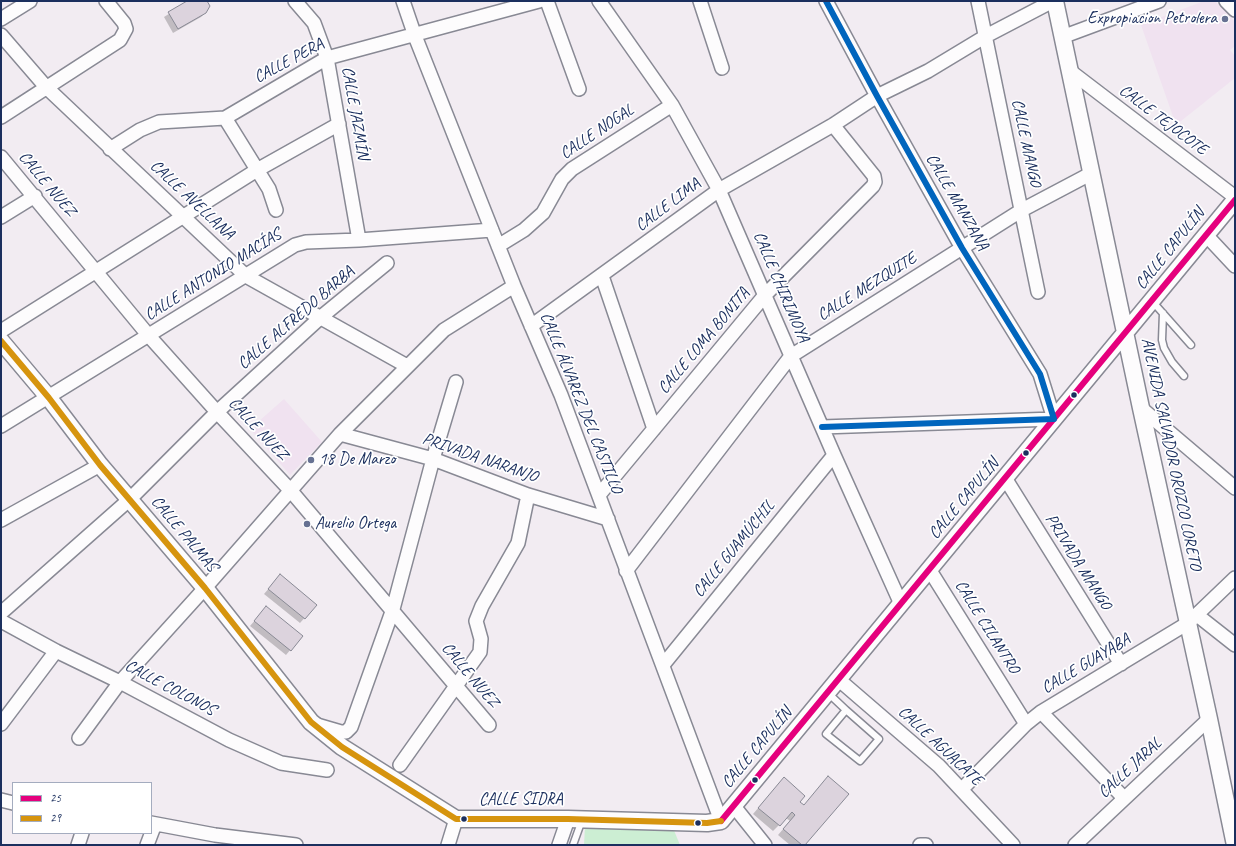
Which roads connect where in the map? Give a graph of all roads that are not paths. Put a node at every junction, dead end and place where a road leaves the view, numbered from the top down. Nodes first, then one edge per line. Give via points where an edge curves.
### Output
1 (30, 1) edge
2 (106, 1) edge
3 (295, 1) edge
4 (403, 1) edge
5 (539, 1) edge
6 (547, 1) edge
7 (599, 1) edge
8 (700, 1) edge
9 (826, 1) edge
10 (978, 1) edge
11 (1054, 1) edge
12 (1159, 1) edge
13 (1226, 1) edge
14 (1235, 10) edge
15 (1, 19) edge
16 (1, 35) edge
17 (415, 36) junction
18 (986, 36) junction
19 (1062, 37) junction
20 (327, 58) junction
21 (722, 68) dead end
22 (1070, 71) junction
23 (46, 87) junction
24 (579, 89) dead end
25 (877, 96) junction
26 (672, 105) junction
27 (1, 117) edge
28 (225, 118) junction
29 (339, 124) junction
30 (833, 125) junction
31 (110, 149) junction
32 (1, 157) edge
33 (257, 170) junction
34 (1092, 173) junction
35 (719, 190) junction
36 (35, 196) junction
37 (1235, 199) edge
38 (276, 210) dead end
39 (1022, 210) junction
40 (1, 217) edge
41 (185, 217) junction
42 (492, 230) junction
43 (1206, 235) junction
44 (359, 240) junction
45 (498, 246) junction
46 (962, 248) junction
47 (387, 263) dead end
48 (1235, 266) edge
49 (96, 270) junction
50 (246, 276) junction
51 (602, 276) junction
52 (514, 286) junction
53 (1038, 292) dead end
54 (765, 295) junction
55 (1152, 301) junction
56 (1163, 313) junction
57 (321, 317) junction
58 (531, 326) junction
59 (1, 331) edge
60 (1125, 334) junction
61 (149, 336) junction
62 (1, 341) edge
63 (1191, 345) dead end
64 (791, 356) junction
65 (407, 366) junction
66 (1184, 376) dead end
67 (456, 382) dead end
68 (49, 398) junction
69 (1141, 408) junction
70 (217, 412) junction
71 (1054, 419) junction
72 (1, 426) edge
73 (822, 427) junction
74 (654, 429) junction
75 (340, 434) junction
76 (834, 455) junction
77 (433, 459) junction
78 (100, 465) junction
79 (1005, 478) junction
80 (1235, 488) edge
81 (292, 491) junction
82 (528, 494) junction
83 (599, 495) junction
84 (130, 499) junction
85 (1, 520) edge
86 (608, 520) junction
87 (626, 570) junction
88 (930, 570) junction
89 (1235, 578) edge
90 (205, 588) junction
91 (901, 604) junction
92 (393, 609) junction
93 (1, 613) edge
94 (1193, 619) junction
95 (1, 621) edge
96 (1235, 645) edge
97 (56, 651) junction
98 (1121, 664) junction
99 (663, 665) junction
100 (838, 679) junction
101 (120, 682) junction
102 (455, 686) junction
103 (827, 693) junction
104 (846, 710) junction
105 (1042, 712) junction
106 (1209, 719) junction
107 (311, 722) junction
108 (1, 724) edge
109 (1026, 724) junction
110 (489, 725) dead end
111 (78, 738) dead end
112 (342, 747) joint
113 (400, 765) dead end
114 (327, 770) dead end
115 (962, 789) junction
116 (1124, 798) junction
117 (1, 800) edge
118 (12, 803) edge
119 (733, 805) junction
120 (456, 818) junction
121 (575, 819) junction
122 (720, 821) junction
123 (153, 823) edge
124 (82, 834) edge
125 (150, 834) edge
126 (1234, 842) edge
127 (78, 845) edge
128 (147, 845) edge
129 (291, 845) edge
130 (448, 845) edge
131 (558, 845) edge
132 (573, 845) edge
133 (765, 845) edge
134 (1013, 845) edge
135 (1075, 845) edge

1 - 15 street
2 - 23 street via 120,16 126,29 120,40
3 - 20 street, CALLE JAZMÍN via 314,23
4 - 17 street, CALLE ÁLVAREZ DEL CASTILLO
5 - 17 street, CALLE PERA
6 - 24 street
7 - 26 street, CALLE CHIRIMOYA
8 - 21 street
9 - 25 street, CALLE MANZANA
10 - 18 street, CALLE MANGO
11 - 18 street, CALLE LIMA
11 - 19 street, AVENIDA SALVADOR OROZCO LORETO
12 - 19 street
13 - 14 street
16 - 23 street, CALLE AVELLANA
17 - 20 street, CALLE PERA
17 - 42 street, CALLE ÁLVAREZ DEL CASTILLO
18 - 25 street, CALLE LIMA via 928,71
18 - 39 street, CALLE MANGO
19 - 22 street, AVENIDA SALVADOR OROZCO LORETO
20 - 28 street, CALLE PERA
20 - 29 street, CALLE JAZMÍN
22 - 34 street, AVENIDA SALVADOR OROZCO LORETO
22 - 37 street, CALLE TEJOCOTE
23 - 27 street
23 - 31 street, CALLE AVELLANA
25 - 30 street, CALLE LIMA
25 - 46 street, CALLE MANZANA
26 - 35 street, CALLE CHIRIMOYA
26 - 45 street, CALLE NOGAL via 572,169 562,178 543,213 524,230
28 - 31 street, CALLE PERA via 159,122 140,130
28 - 33 street
29 - 33 street
29 - 44 street, CALLE JAZMÍN
30 - 35 street, CALLE LIMA
30 - 54 street, CALLE LOMA BONITA via 874,176 875,182
31 - 41 street, CALLE AVELLANA
32 - 36 street, CALLE NUEZ
33 - 38 street via 269,189
33 - 41 street
34 - 39 street, CALLE MEZQUITE
34 - 60 street, AVENIDA SALVADOR OROZCO LORETO
35 - 51 street, CALLE LIMA
35 - 54 street, CALLE CHIRIMOYA
36 - 40 street
36 - 49 street, CALLE NUEZ
37 - 43 street, CALLE CAPULÍN
39 - 46 street, CALLE MEZQUITE
39 - 53 street, CALLE MANGO
41 - 49 street
41 - 50 street, CALLE AVELLANA
42 - 44 street, CALLE ANTONIO MACÍAS
42 - 45 street, CALLE ÁLVAREZ DEL CASTILLO
43 - 48 street
43 - 55 street, CALLE CAPULÍN
44 - 50 street, CALLE ANTONIO MACÍAS via 306,242 295,245
45 - 52 street, CALLE ÁLVAREZ DEL CASTILLO
46 - 64 street, CALLE MEZQUITE
46 - 71 street, CALLE MANZANA via 1040,374
47 - 57 street, CALLE ALFREDO BARBA
49 - 59 street
49 - 61 street, CALLE NUEZ
50 - 57 street, CALLE AVELLANA
50 - 61 street, CALLE ANTONIO MACÍAS
51 - 58 street, CALLE LIMA
51 - 74 street
52 - 58 street, CALLE ÁLVAREZ DEL CASTILLO
52 - 65 street via 444,330
54 - 64 street, CALLE CHIRIMOYA
54 - 74 street, CALLE LOMA BONITA
55 - 56 lane
55 - 60 street, CALLE CAPULÍN
56 - 63 lane
56 - 66 lane via 1164,348
57 - 65 street, CALLE AVELLANA
57 - 70 street, CALLE ALFREDO BARBA
58 - 83 street, CALLE ÁLVAREZ DEL CASTILLO via 561,394
60 - 69 street, AVENIDA SALVADOR OROZCO LORETO
60 - 71 street, CALLE CAPULÍN
61 - 68 street, CALLE ANTONIO MACÍAS
61 - 70 street, CALLE NUEZ
62 - 68 street, CALLE PALMAS
64 - 73 street, CALLE CHIRIMOYA
64 - 87 street, CALLE MEZQUITE
65 - 75 street
67 - 77 street
68 - 72 street, CALLE ANTONIO MACÍAS
68 - 78 street, CALLE PALMAS
69 - 80 street
69 - 94 street, AVENIDA SALVADOR OROZCO LORETO
70 - 81 street, CALLE NUEZ
70 - 84 street, CALLE ALFREDO BARBA
71 - 73 street
71 - 79 street, CALLE CAPULÍN
73 - 76 street, CALLE CHIRIMOYA
74 - 83 street, CALLE LOMA BONITA
75 - 77 street, PRIVADA NARANJO
75 - 81 street
76 - 91 street, CALLE CHIRIMOYA
76 - 99 street, CALLE GUAMÚCHIL
77 - 82 street, PRIVADA NARANJO
77 - 92 street
78 - 84 street, CALLE PALMAS
78 - 85 street
79 - 88 street, CALLE CAPULÍN
79 - 98 street, PRIVADA MANGO
81 - 90 street
81 - 92 street, CALLE NUEZ
82 - 86 street, PRIVADA NARANJO
82 - 102 street via 518,543 476,621 481,639 480,652
83 - 86 street, CALLE ÁLVAREZ DEL CASTILLO
84 - 90 street, CALLE PALMAS
84 - 93 street, CALLE ALFREDO BARBA
86 - 87 street, CALLE ÁLVAREZ DEL CASTILLO
87 - 99 street, CALLE ÁLVAREZ DEL CASTILLO
88 - 91 street, CALLE CAPULÍN
88 - 109 street, CALLE CILANTRO
89 - 94 street, CALLE GUAYABA
90 - 101 street
90 - 107 street, CALLE PALMAS
91 - 100 street, CALLE CAPULÍN
92 - 102 street, CALLE NUEZ
92 - 107 street via 349,730 341,732
94 - 96 street
94 - 98 street, CALLE GUAYABA
94 - 106 street, AVENIDA SALVADOR OROZCO LORETO
95 - 97 street, CALLE COLONOS
97 - 101 street, CALLE COLONOS
97 - 108 street
98 - 105 street, CALLE GUAYABA
99 - 122 street, CALLE ÁLVAREZ DEL CASTILLO
100 - 103 street, CALLE CAPULÍN
100 - 115 street, CALLE AGUACATE
101 - 111 street
101 - 114 street, CALLE COLONOS via 229,740 281,763
102 - 110 street, CALLE NUEZ
102 - 113 street
103 - 104 lane
103 - 119 street, CALLE CAPULÍN
104 - 104 lane via 879,739 860,761 826,734
105 - 109 street, CALLE GUAYABA
105 - 116 street
106 - 116 street, CALLE JARAL
106 - 126 street, AVENIDA SALVADOR OROZCO LORETO
107 - 112 street, CALLE PALMAS
109 - 115 street, CALLE GUAYABA
112 - 120 street, CALLE SIDRA
115 - 134 street, CALLE AGUACATE
116 - 135 street, CALLE JARAL
117 - 118 street
119 - 122 street, CALLE CAPULÍN
119 - 133 street
120 - 121 street, CALLE SIDRA
120 - 130 street
121 - 122 street, CALLE SIDRA via 707,824
121 - 131 street
121 - 132 lane
123 - 129 street via 215,835
124 - 127 street
125 - 128 street

